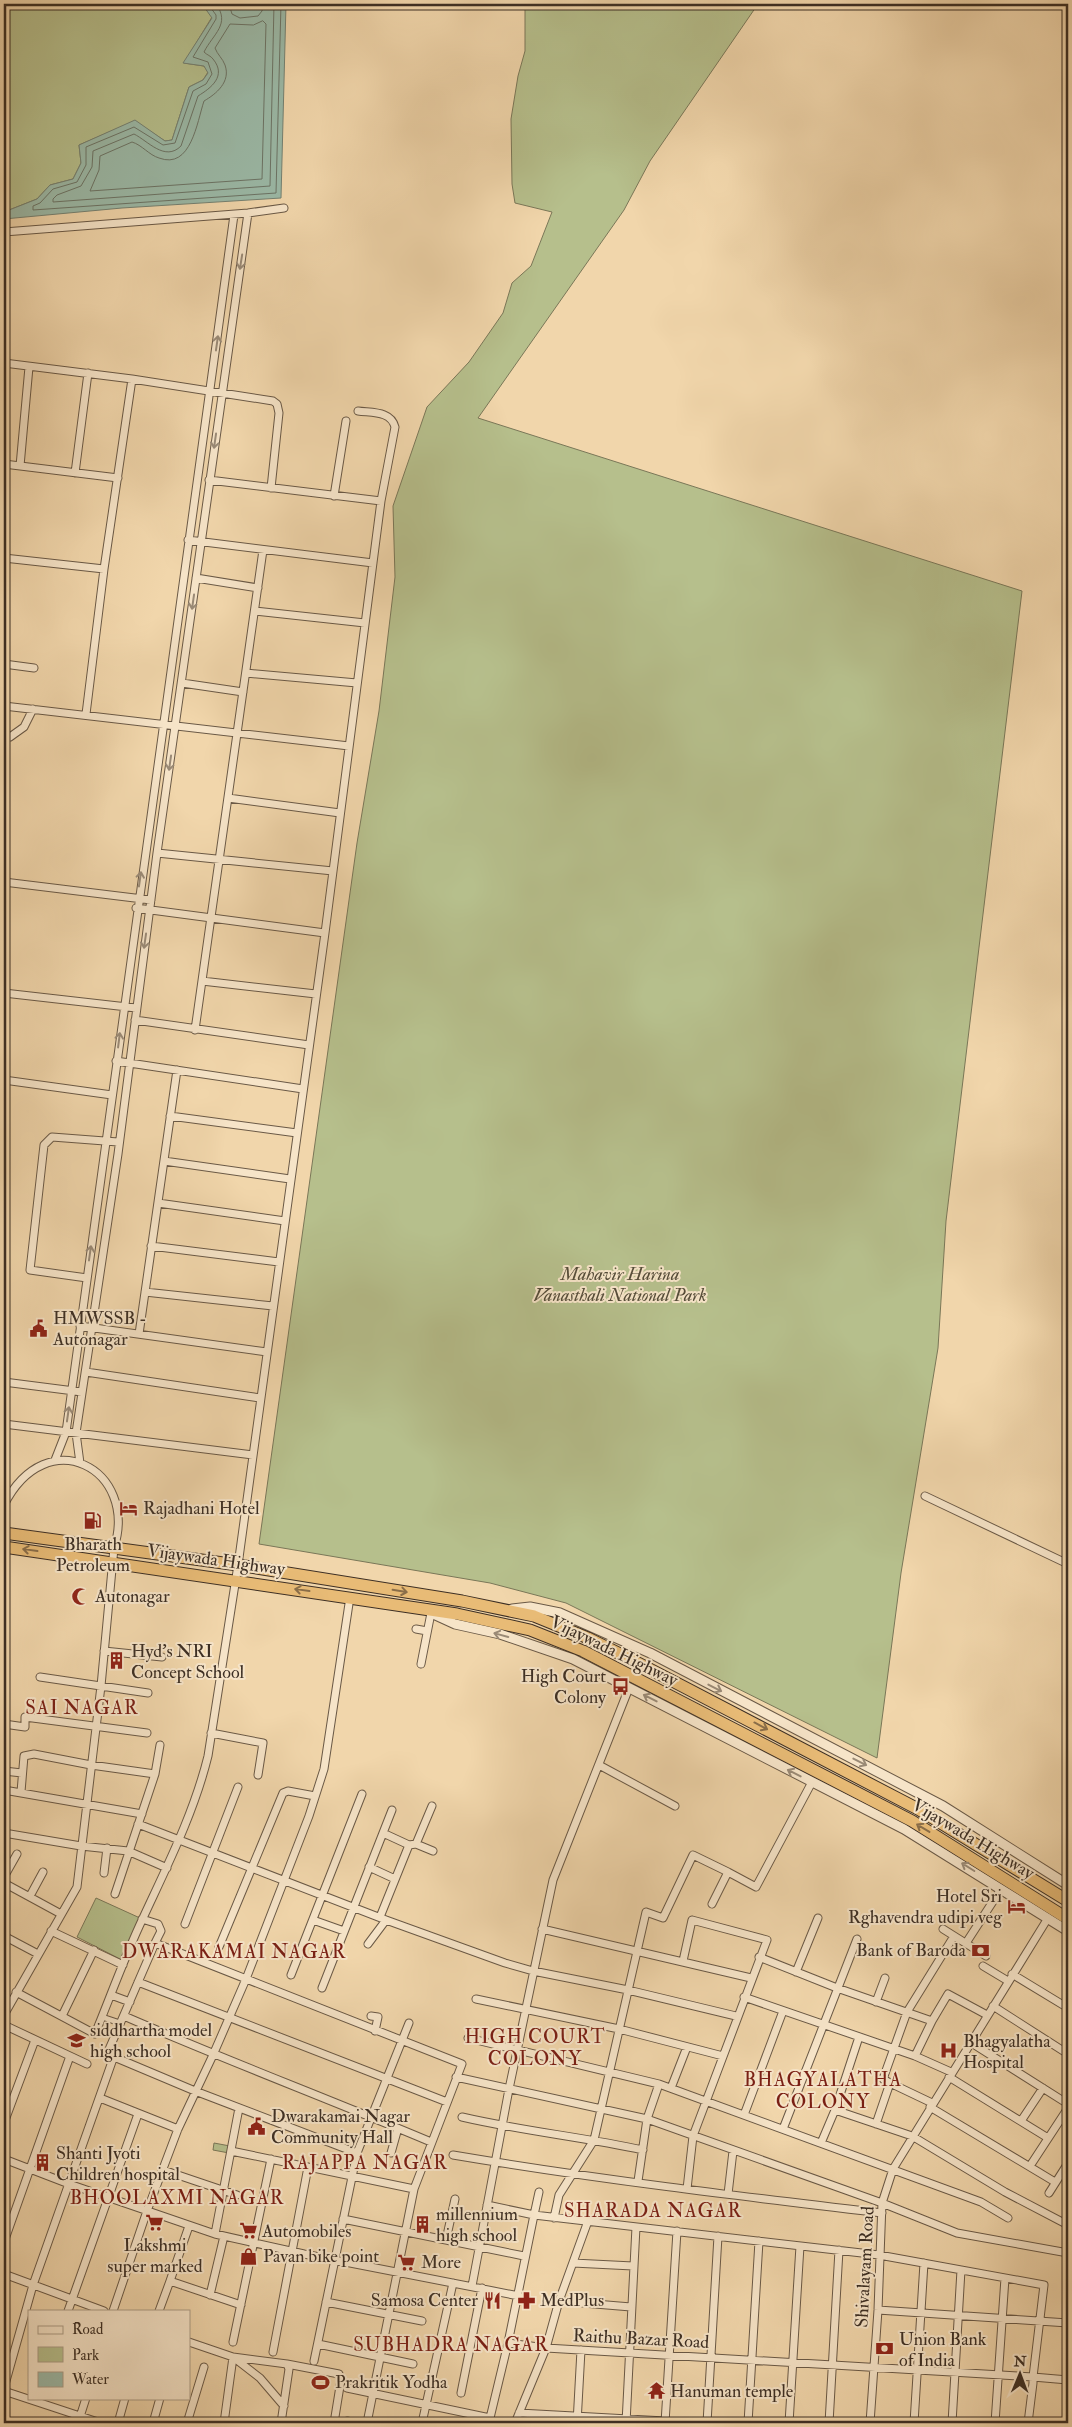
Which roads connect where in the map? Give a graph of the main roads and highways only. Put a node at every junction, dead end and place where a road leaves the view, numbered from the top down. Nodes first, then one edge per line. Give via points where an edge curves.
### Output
1 (4, 1533) edge
2 (4, 1547) edge
3 (1068, 1901) edge
4 (1068, 1918) edge

1 -> 3 highway, Vijaywada Highway via 238,1565 534,1616 581,1635 714,1701 918,1809
4 -> 2 highway, Vijaywada Highway via 912,1821 583,1651 537,1633 502,1622 350,1597

